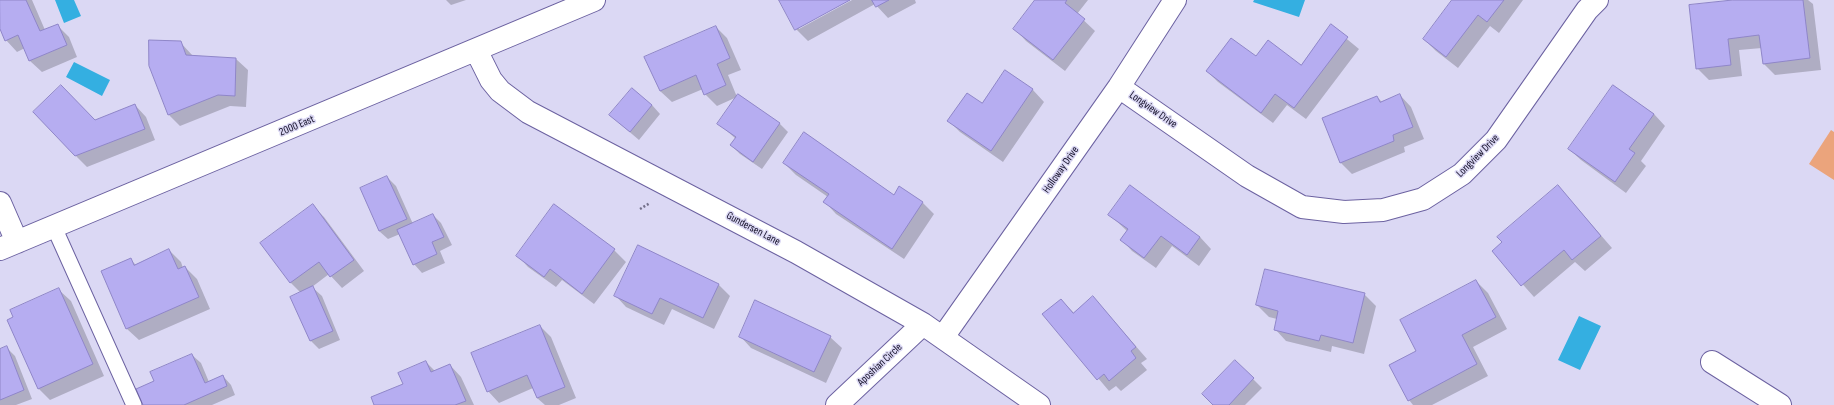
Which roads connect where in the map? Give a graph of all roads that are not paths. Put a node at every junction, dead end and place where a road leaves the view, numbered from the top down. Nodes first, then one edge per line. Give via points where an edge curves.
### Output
1 (1175, 0) edge
2 (1597, 0) edge
3 (583, 2) edge
4 (476, 50) junction
5 (1120, 86) junction
6 (0, 203) edge
7 (54, 227) junction
8 (8, 246) edge
9 (923, 324) junction
10 (943, 337) junction
11 (1712, 362) dead end
12 (134, 405) edge
13 (837, 405) edge
14 (1039, 405) edge
15 (1780, 405) edge

1 - 5 street, Holloway Drive
2 - 5 street, Longview Drive via 1587,10 1496,140 1462,174 1423,199 1383,210 1344,212 1302,207 1247,176
3 - 4 street, 2000 East
4 - 7 street, 2000 East
4 - 9 street, Gundersen Lane via 491,80 500,91 528,112 796,252
5 - 10 street, Holloway Drive
6 - 8 street
7 - 8 street, 2000 East
7 - 12 lane
9 - 10 street, Gundersen Lane
9 - 13 street, Aposhian Circle
10 - 14 street, Gundersen Lane
11 - 15 street

